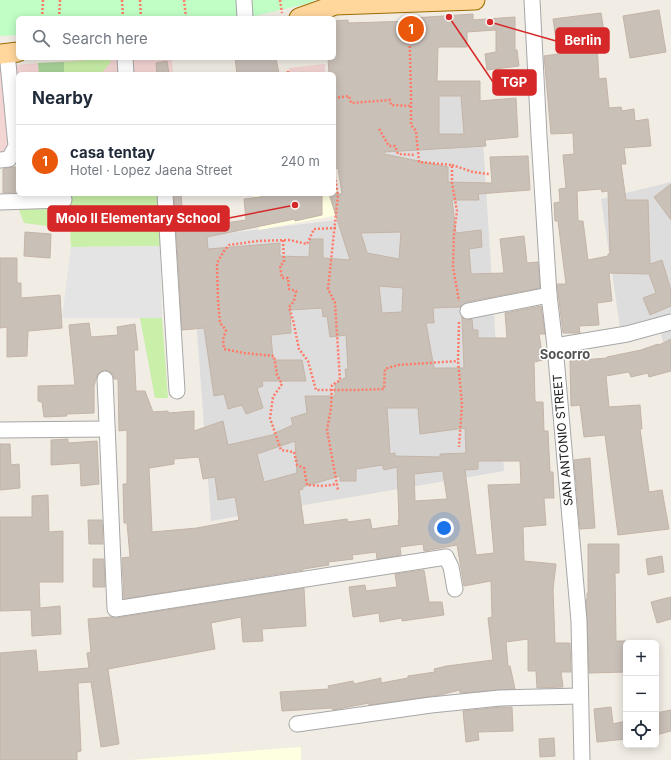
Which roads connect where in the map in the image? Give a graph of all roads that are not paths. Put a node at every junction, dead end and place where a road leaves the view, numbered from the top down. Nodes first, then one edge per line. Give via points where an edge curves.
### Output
1 (244, 0) edge
2 (475, 0) edge
3 (532, 0) edge
4 (335, 3) edge
5 (302, 11) edge
6 (245, 16) edge
7 (8, 53) edge
8 (125, 60) edge
9 (126, 72) edge
10 (0, 160) edge
11 (0, 165) edge
12 (16, 165) edge
13 (63, 196) edge
14 (165, 196) edge
15 (0, 202) edge
16 (549, 295) junction
17 (462, 313) road end
18 (671, 322) edge
19 (555, 346) junction
20 (104, 379) dead end
21 (177, 391) dead end
22 (107, 429) junction
23 (0, 430) edge
24 (455, 589) dead end
25 (580, 696) junction
26 (297, 724) dead end
27 (582, 760) edge

1 - 6 street
2 - 4 main road
3 - 16 street, SAN ANTONIO STREET
4 - 5 main road
7 - 10 street via 16,146 9,159
8 - 9 street
11 - 12 street
13 - 15 street via 64,200
14 - 21 street
16 - 17 street
16 - 19 street, SAN ANTONIO STREET
18 - 19 street via 627,334
19 - 25 street, SAN ANTONIO STREET via 579,621
20 - 22 street
22 - 23 street
22 - 24 street via 115,609 446,557 451,567
25 - 26 street via 500,698
25 - 27 street, SAN ANTONIO STREET

